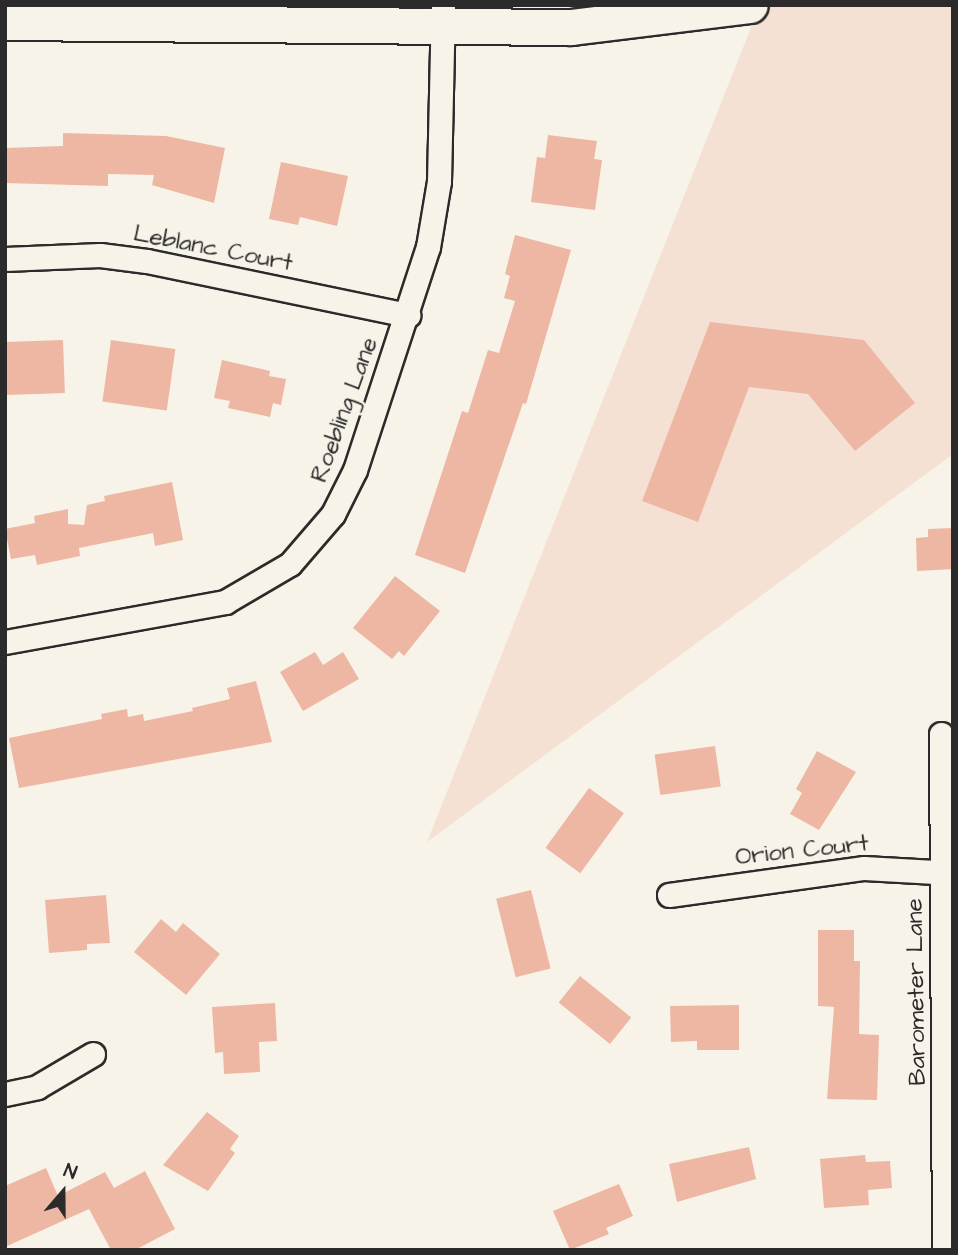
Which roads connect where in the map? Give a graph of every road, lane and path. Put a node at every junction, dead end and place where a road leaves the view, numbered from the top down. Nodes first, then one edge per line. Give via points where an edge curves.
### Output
1 (750, 5) edge
2 (442, 15) edge
3 (5, 22) edge
4 (5, 260) edge
5 (408, 315) junction
6 (5, 642) edge
7 (941, 734) dead end
8 (947, 872) edge
9 (669, 895) dead end
10 (93, 1054) dead end
11 (5, 1094) edge
12 (944, 1250) edge

1 - 2 main road via 572,27
2 - 3 main road
2 - 5 street, Roebling Lane via 439,181 428,247
4 - 5 street, Leblanc Court via 100,255 147,261
5 - 6 street, Roebling Lane via 345,493 316,538 290,564 225,602
7 - 8 street, Barometer Lane
8 - 9 street, Orion Court via 864,868
8 - 12 street, Barometer Lane
10 - 11 street via 37,1087

